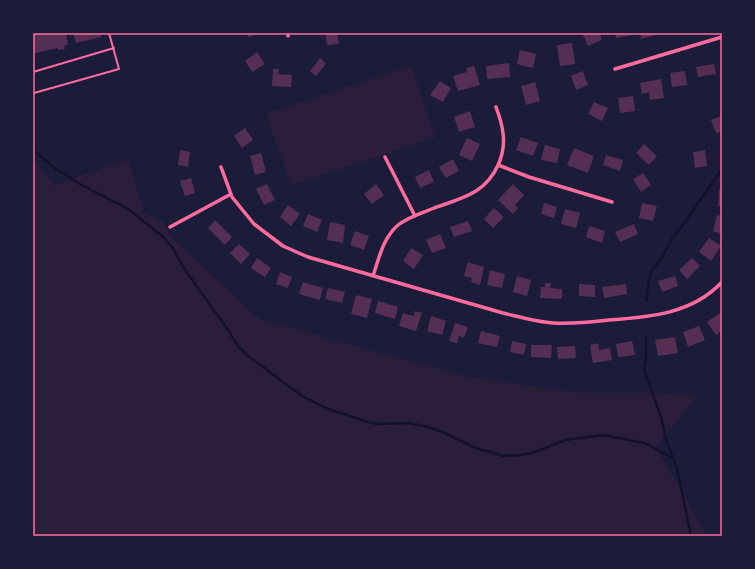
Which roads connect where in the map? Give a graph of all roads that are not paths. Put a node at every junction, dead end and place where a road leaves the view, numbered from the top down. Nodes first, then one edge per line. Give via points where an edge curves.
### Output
1 (109, 33) edge
2 (722, 37) edge
3 (114, 48) junction
4 (615, 69) dead end
5 (33, 72) edge
6 (33, 91) edge
7 (496, 107) dead end
8 (386, 157) dead end
9 (498, 165) junction
10 (221, 167) dead end
11 (231, 194) junction
12 (612, 202) dead end
13 (415, 216) junction
14 (170, 227) dead end
15 (373, 276) junction
16 (722, 282) edge

1 - 3 lane
2 - 4 street
3 - 5 lane
3 - 6 lane via 119,69 34,93
7 - 9 street via 504,135
8 - 13 street
9 - 12 street
9 - 13 street via 477,190
10 - 11 street
11 - 14 street
11 - 15 street via 254,224 283,246 308,257
13 - 15 street via 400,224 386,239
15 - 16 street via 503,313 554,323 665,314 689,306

